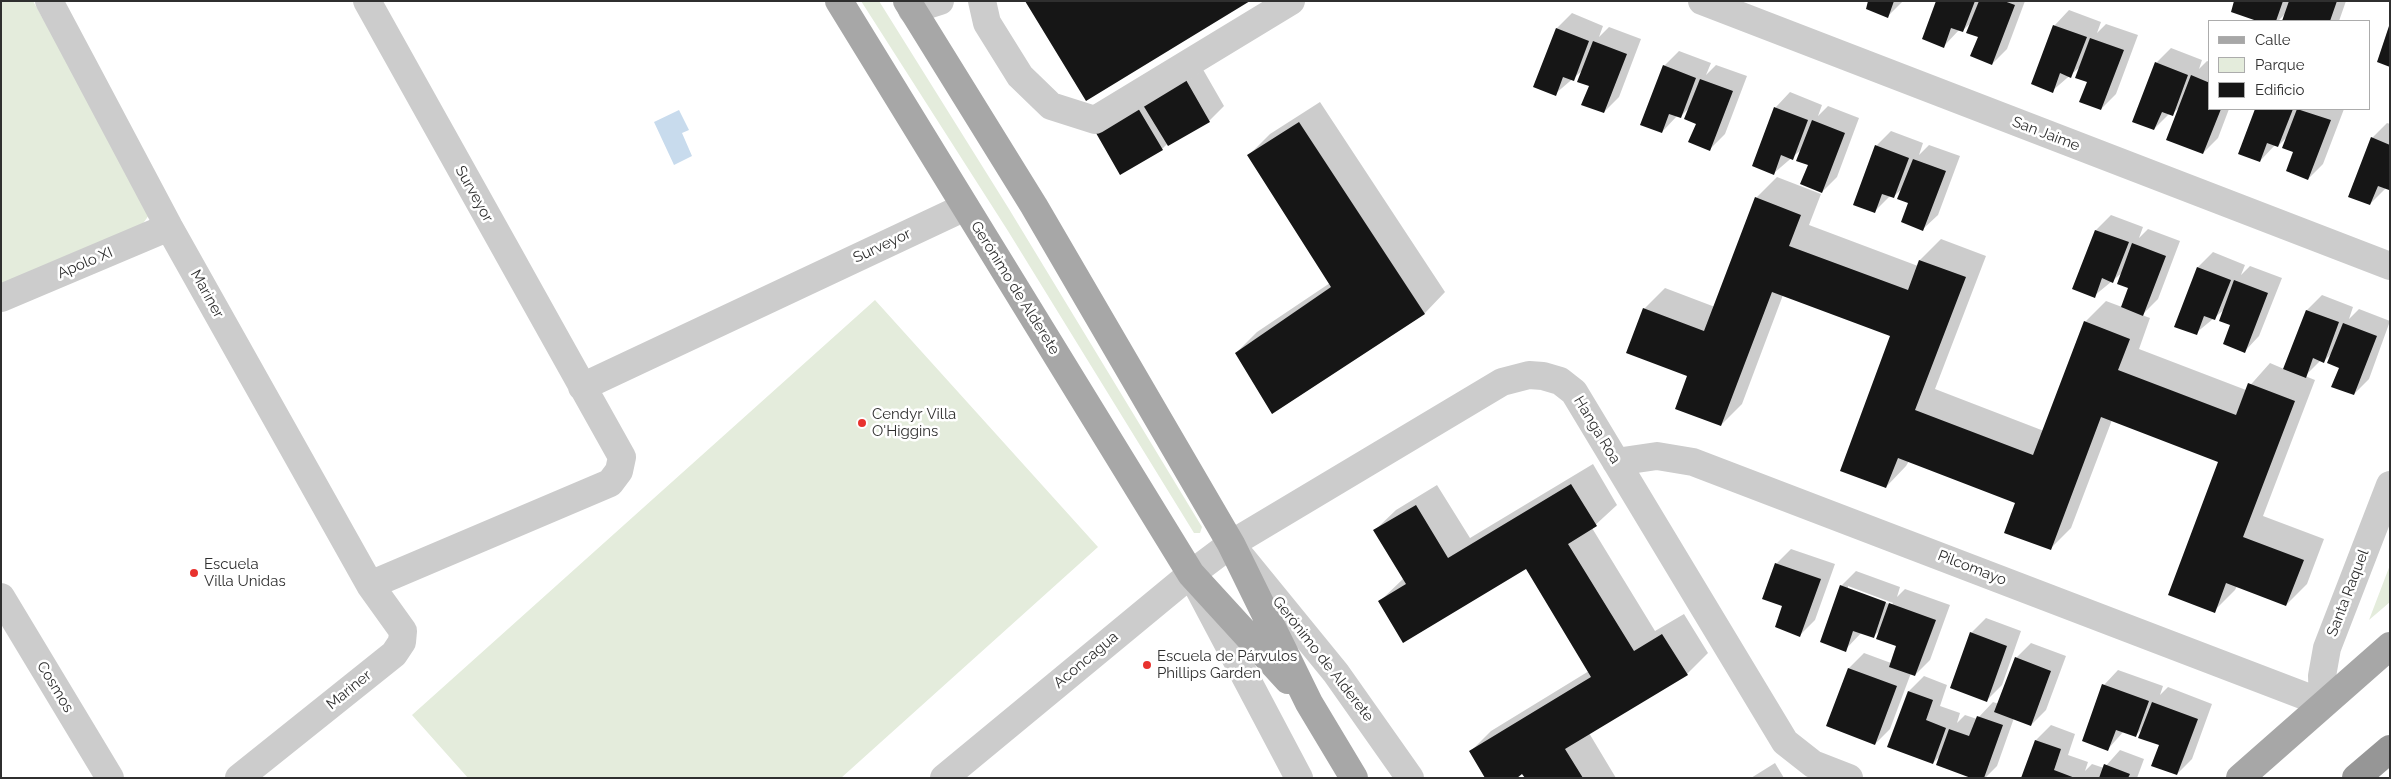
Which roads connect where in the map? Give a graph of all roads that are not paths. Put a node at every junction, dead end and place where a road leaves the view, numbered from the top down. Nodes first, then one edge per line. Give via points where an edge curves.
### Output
1 (49, 1) edge
2 (367, 1) edge
3 (839, 1) edge
4 (940, 1) edge
5 (982, 1) edge
6 (1291, 1) edge
7 (1702, 1) edge
8 (909, 6) edge
9 (965, 207) junction
10 (169, 227) junction
11 (2390, 266) edge
12 (1, 298) edge
13 (582, 387) junction
14 (1616, 462) junction
15 (2390, 486) edge
16 (1230, 544) junction
17 (1191, 574) junction
18 (370, 585) junction
19 (1, 597) edge
20 (2390, 646) edge
21 (1309, 703) junction
22 (2323, 703) junction
23 (2390, 749) edge
24 (110, 778) edge
25 (239, 778) edge
26 (944, 778) edge
27 (1298, 778) edge
28 (1354, 778) edge
29 (1410, 778) edge
30 (1849, 778) edge
31 (2240, 778) edge
32 (2356, 778) edge

1 - 10 street, Mariner
2 - 13 street, Surveyor
3 - 9 main road, Gerónimo de Alderete
4 - 8 street
5 - 6 street via 987,23 1020,76 1051,106 1095,120
7 - 11 street, San Jaime
8 - 16 main road, Gerónimo de Alderete via 1034,206
9 - 13 street, Surveyor
9 - 17 main road, Gerónimo de Alderete
10 - 12 street, Apolo XI
10 - 18 street, Mariner
13 - 18 street, Surveyor via 622,457 619,471 610,483
14 - 16 street, Hanga Roa via 1574,392 1560,381 1543,376 1515,377
14 - 22 street, Pilcomayo via 1658,456 1693,462
14 - 30 street, Hanga Roa via 1785,742 1813,764
15 - 22 street, Santa Raquel via 2327,648 2322,676
16 - 17 street, Aconcagua
16 - 21 main road, Gerónimo de Alderete
16 - 29 street, Gerónimo de Alderete via 1336,673
17 - 21 main road, Gerónimo de Alderete
17 - 26 street, Aconcagua
17 - 27 street, Gerónimo de Alderete
18 - 25 street, Mariner via 403,631 402,642 394,654
19 - 24 street, Cosmos
20 - 22 main road
21 - 28 main road, Gerónimo de Alderete
22 - 31 main road
23 - 32 highway

